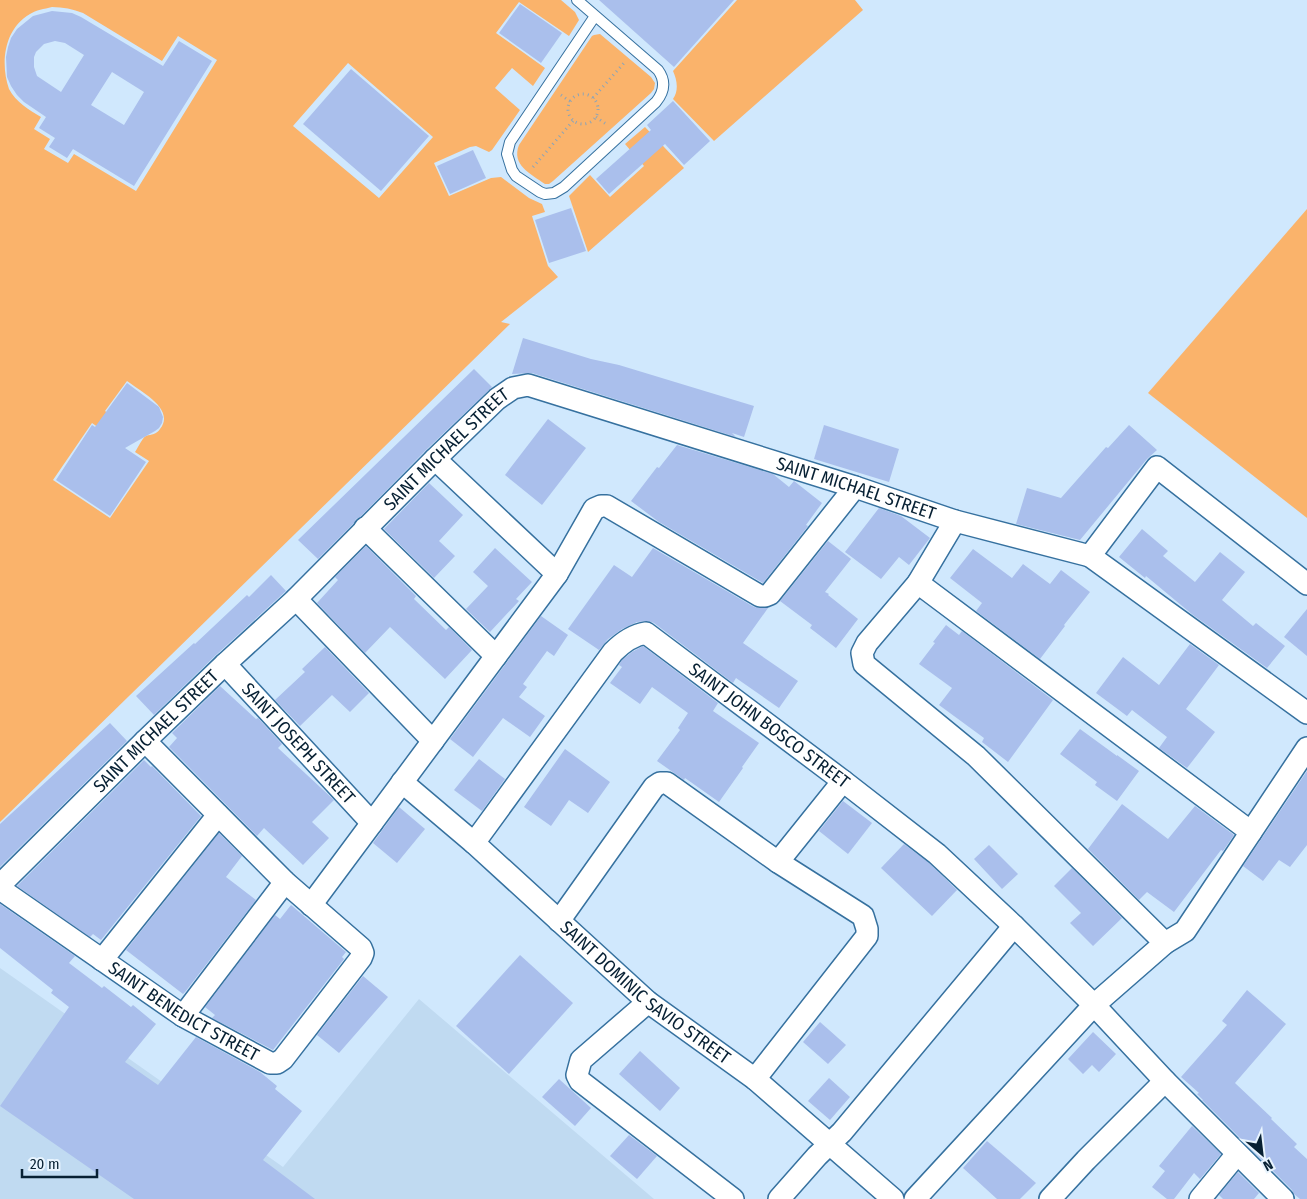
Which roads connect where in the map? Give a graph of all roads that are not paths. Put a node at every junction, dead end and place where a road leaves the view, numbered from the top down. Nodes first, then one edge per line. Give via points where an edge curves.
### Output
1 (577, 0) edge
2 (595, 16) junction
3 (434, 459) junction
4 (854, 487) junction
5 (955, 521) junction
6 (365, 528) junction
7 (1090, 556) junction
8 (557, 574) junction
9 (918, 584) junction
10 (1307, 584) edge
11 (296, 599) junction
12 (496, 656) junction
13 (225, 664) junction
14 (1307, 713) edge
15 (145, 741) junction
16 (433, 741) junction
17 (1307, 748) edge
18 (842, 781) junction
19 (402, 782) junction
20 (218, 815) junction
21 (372, 823) junction
22 (1251, 832) junction
23 (474, 843) junction
24 (778, 862) junction
25 (285, 882) junction
26 (0, 885) edge
27 (0, 889) edge
28 (311, 905) junction
29 (559, 921) junction
30 (1014, 926) junction
31 (1165, 943) junction
32 (102, 960) junction
33 (648, 1002) junction
34 (1094, 1005) junction
35 (183, 1016) junction
36 (755, 1079) junction
37 (1165, 1081) junction
38 (830, 1144) junction
39 (1238, 1154) junction
40 (733, 1199) edge
41 (779, 1199) edge
42 (894, 1199) edge
43 (915, 1199) edge
44 (1050, 1199) edge
45 (1200, 1199) edge
46 (1283, 1199) edge

1 - 2 lane
2 - 2 lane via 510,142 507,154 512,170 540,192 559,190 656,102 663,89 658,70
3 - 4 street, SAINT MICHAEL STREET via 497,399 513,388 528,385
3 - 6 street, SAINT MICHAEL STREET
3 - 8 street
4 - 5 street, SAINT MICHAEL STREET
4 - 8 street via 770,594 765,596 607,506 594,509
5 - 7 street, SAINT MICHAEL STREET
5 - 9 street
6 - 11 street, SAINT MICHAEL STREET
6 - 12 street
7 - 10 street via 1157,467
7 - 14 street
8 - 12 street
9 - 22 street
9 - 31 street via 867,642 862,653 864,664 976,756
11 - 13 street, SAINT MICHAEL STREET
11 - 16 street
12 - 16 street
13 - 15 street, SAINT MICHAEL STREET
13 - 21 street, SAINT JOSEPH STREET
15 - 20 street, SAINT BENEDICT STREET
15 - 26 street, SAINT MICHAEL STREET
16 - 19 street
17 - 22 street
18 - 23 street, SAINT JOHN BOSCO STREET via 646,633 636,635 613,652
18 - 24 street
18 - 30 street, SAINT JOHN BOSCO STREET via 937,854
19 - 21 street
19 - 23 street, SAINT DOMINIC SAVIO STREET
20 - 25 street, SAINT BENEDICT STREET
20 - 32 street
21 - 28 street
22 - 31 street via 1185,931
23 - 29 street, SAINT DOMINIC SAVIO STREET
24 - 29 street via 667,783 660,783
24 - 36 street via 863,916 867,936
25 - 28 street, SAINT BENEDICT STREET
25 - 35 street
27 - 32 street, SAINT BENEDICT STREET
28 - 35 street, SAINT BENEDICT STREET via 363,953 282,1059 270,1063
29 - 33 street, SAINT DOMINIC SAVIO STREET
30 - 34 street, SAINT JOHN BOSCO STREET
30 - 38 street
31 - 34 street
32 - 35 street, SAINT BENEDICT STREET
33 - 36 street, SAINT DOMINIC SAVIO STREET
33 - 40 street via 581,1060 577,1075 580,1081
34 - 37 street, SAINT JOHN BOSCO STREET
34 - 43 street
36 - 38 street, SAINT DOMINIC SAVIO STREET
37 - 39 street, SAINT JOHN BOSCO STREET
37 - 44 street
38 - 41 street
38 - 42 street, SAINT DOMINIC SAVIO STREET
39 - 45 street
39 - 46 street, SAINT JOHN BOSCO STREET

